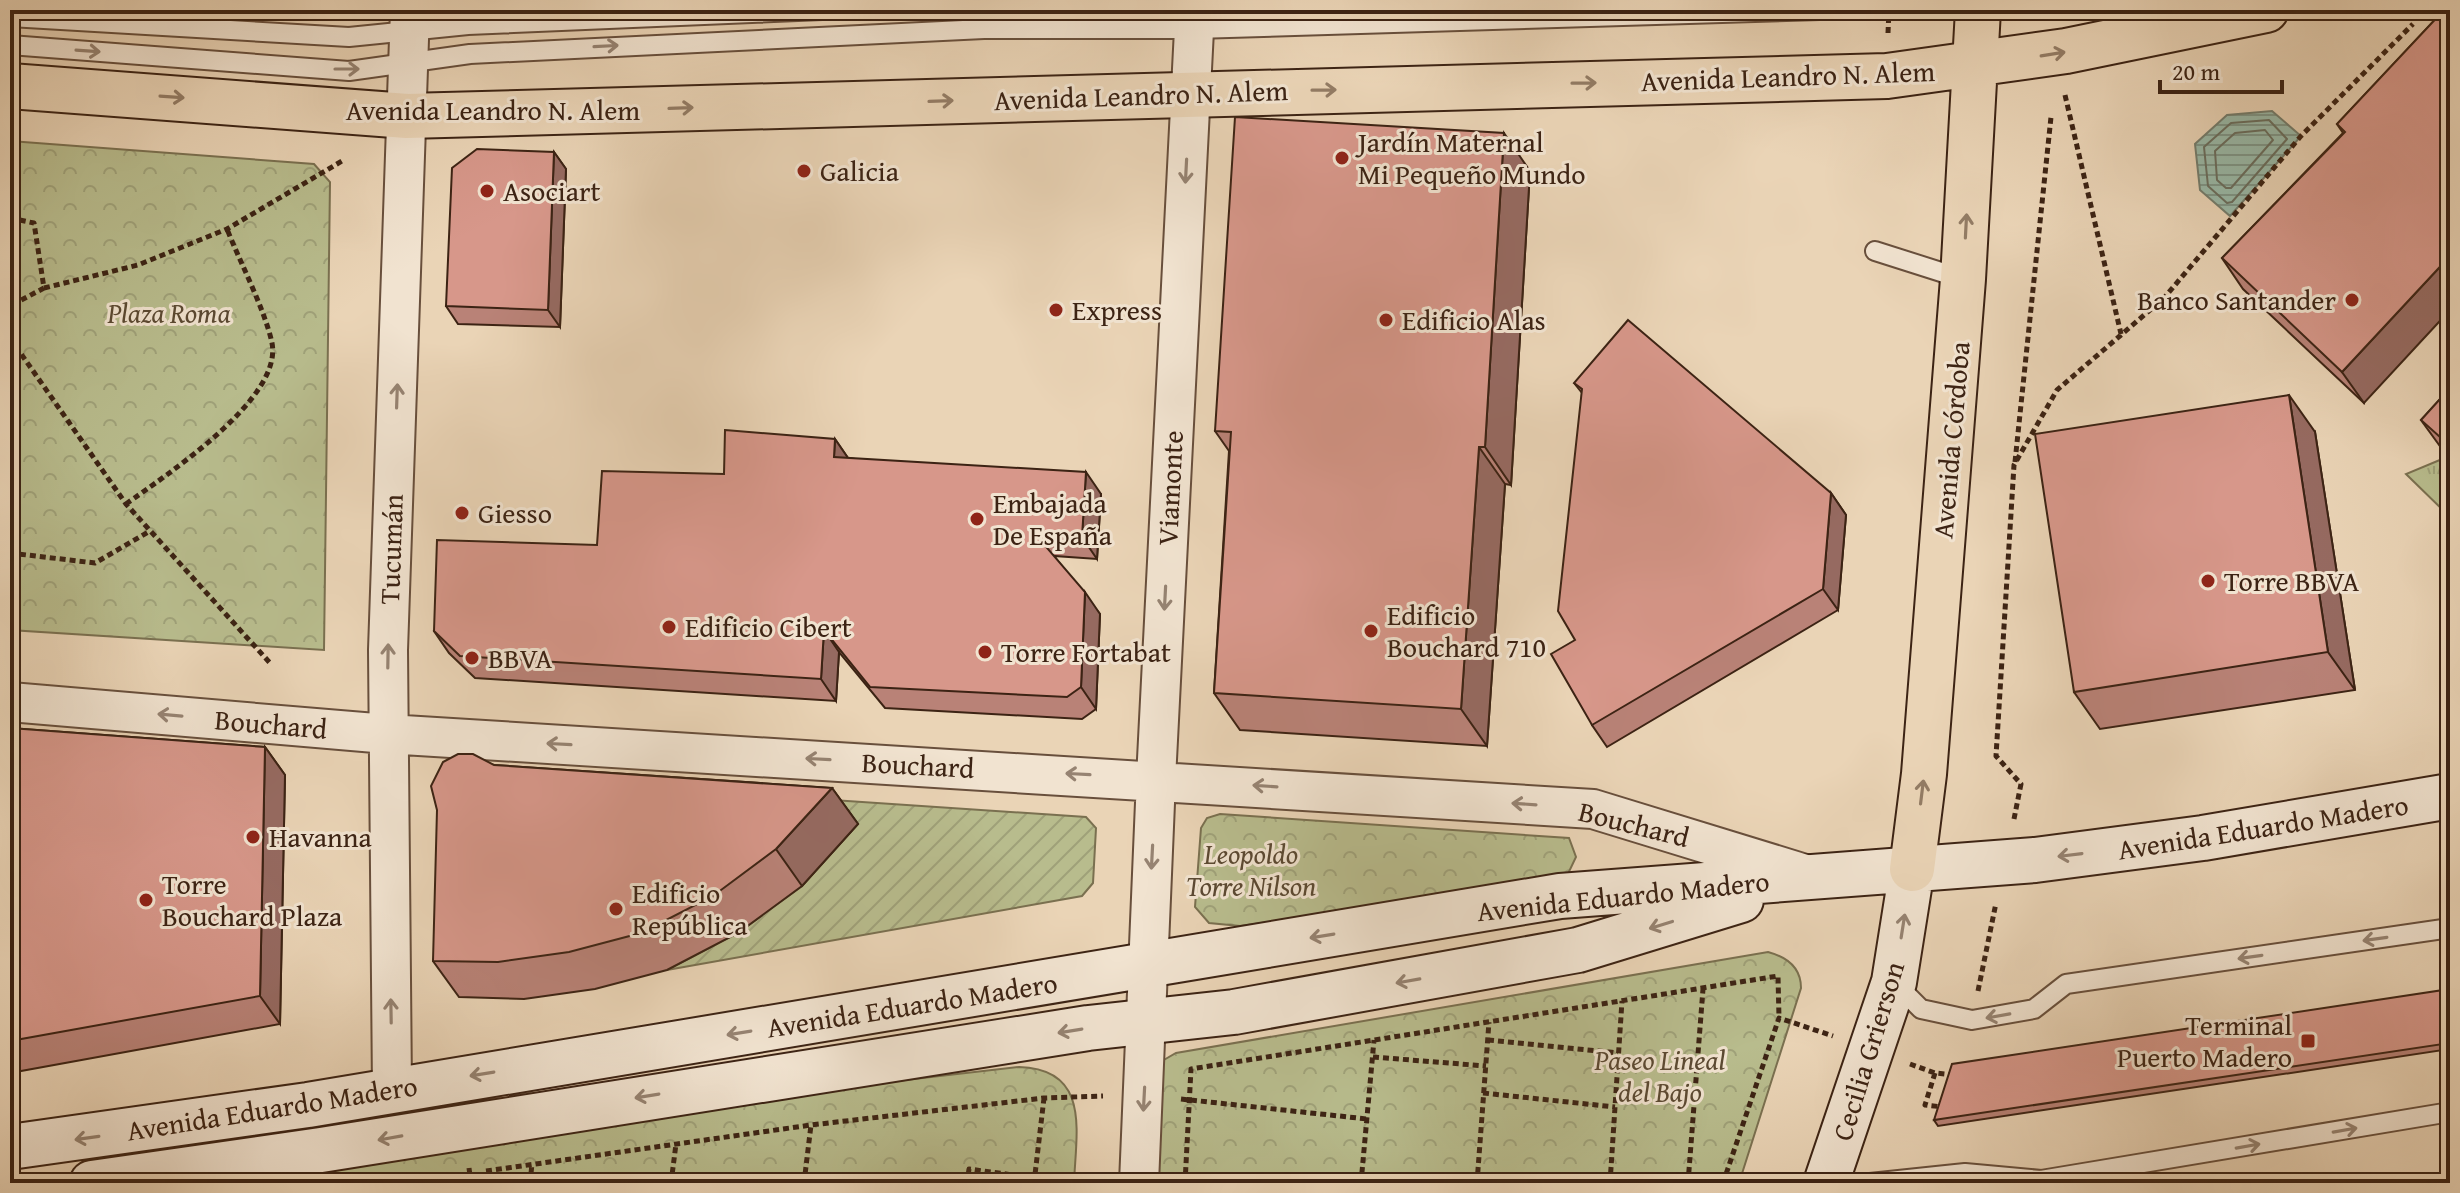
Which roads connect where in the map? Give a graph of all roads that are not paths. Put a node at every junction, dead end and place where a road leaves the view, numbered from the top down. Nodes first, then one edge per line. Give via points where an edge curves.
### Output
1 (822, 10) edge
2 (1820, 10) edge
3 (1978, 10) edge
4 (2266, 10) edge
5 (10, 17) edge
6 (1195, 19) edge
7 (409, 35) edge
8 (10, 45) edge
9 (1976, 66) junction
10 (10, 86) edge
11 (1190, 93) junction
12 (407, 116) junction
13 (1875, 251) dead end
14 (1963, 279) junction
15 (10, 702) edge
16 (387, 734) junction
17 (1156, 779) junction
18 (2441, 800) edge
19 (1912, 869) junction
20 (1816, 877) junction
21 (2450, 928) edge
22 (1147, 966) junction
23 (1894, 982) junction
24 (1147, 1021) junction
25 (392, 1089) junction
26 (2450, 1112) edge
27 (10, 1147) edge
28 (92, 1183) edge
29 (1139, 1183) edge
30 (1826, 1183) edge
31 (1870, 1183) edge

1 - 7 lane via 468,25
2 - 6 lane
3 - 9 main road, Avenida Córdoba
9 -> 4 main road, Avenida Leandro N. Alem
5 - 7 lane via 349,37
7 -> 6 lane via 470,54
6 - 11 street, Viamonte
8 -> 7 lane via 349,71
7 - 12 street, Tucumán
11 -> 9 main road, Avenida Leandro N. Alem via 1887,76
14 -> 9 main road, Avenida Córdoba
10 -> 12 main road, Avenida Leandro N. Alem
12 -> 11 main road, Avenida Leandro N. Alem
11 -> 17 street, Viamonte
16 -> 12 street, Tucumán
13 - 14 lane
19 -> 14 main road, Avenida Córdoba
16 -> 15 street, Bouchard
17 -> 16 street, Bouchard
25 -> 16 street, Tucumán
20 -> 17 street, Bouchard via 1593,809
17 -> 22 street, Viamonte
18 -> 19 main road, Avenida Eduardo Madero via 2203,838
19 - 20 main road, Avenida Eduardo Madero
23 -> 19 main road, Cecilia Grierson
20 -> 22 main road, Avenida Eduardo Madero via 1560,896
20 -> 24 main road, Avenida Eduardo Madero via 1578,950 1234,1012
21 -> 23 lane via 2066,984 2034,1009 1972,1020 1921,1009
22 - 24 street, Viamonte
22 -> 25 main road, Avenida Eduardo Madero
23 - 30 main road, Cecilia Grierson
24 -> 28 main road, Avenida Eduardo Madero
24 -> 29 street, Viamonte
25 -> 27 main road, Avenida Eduardo Madero
31 -> 26 lane via 1965,1173 2041,1180

